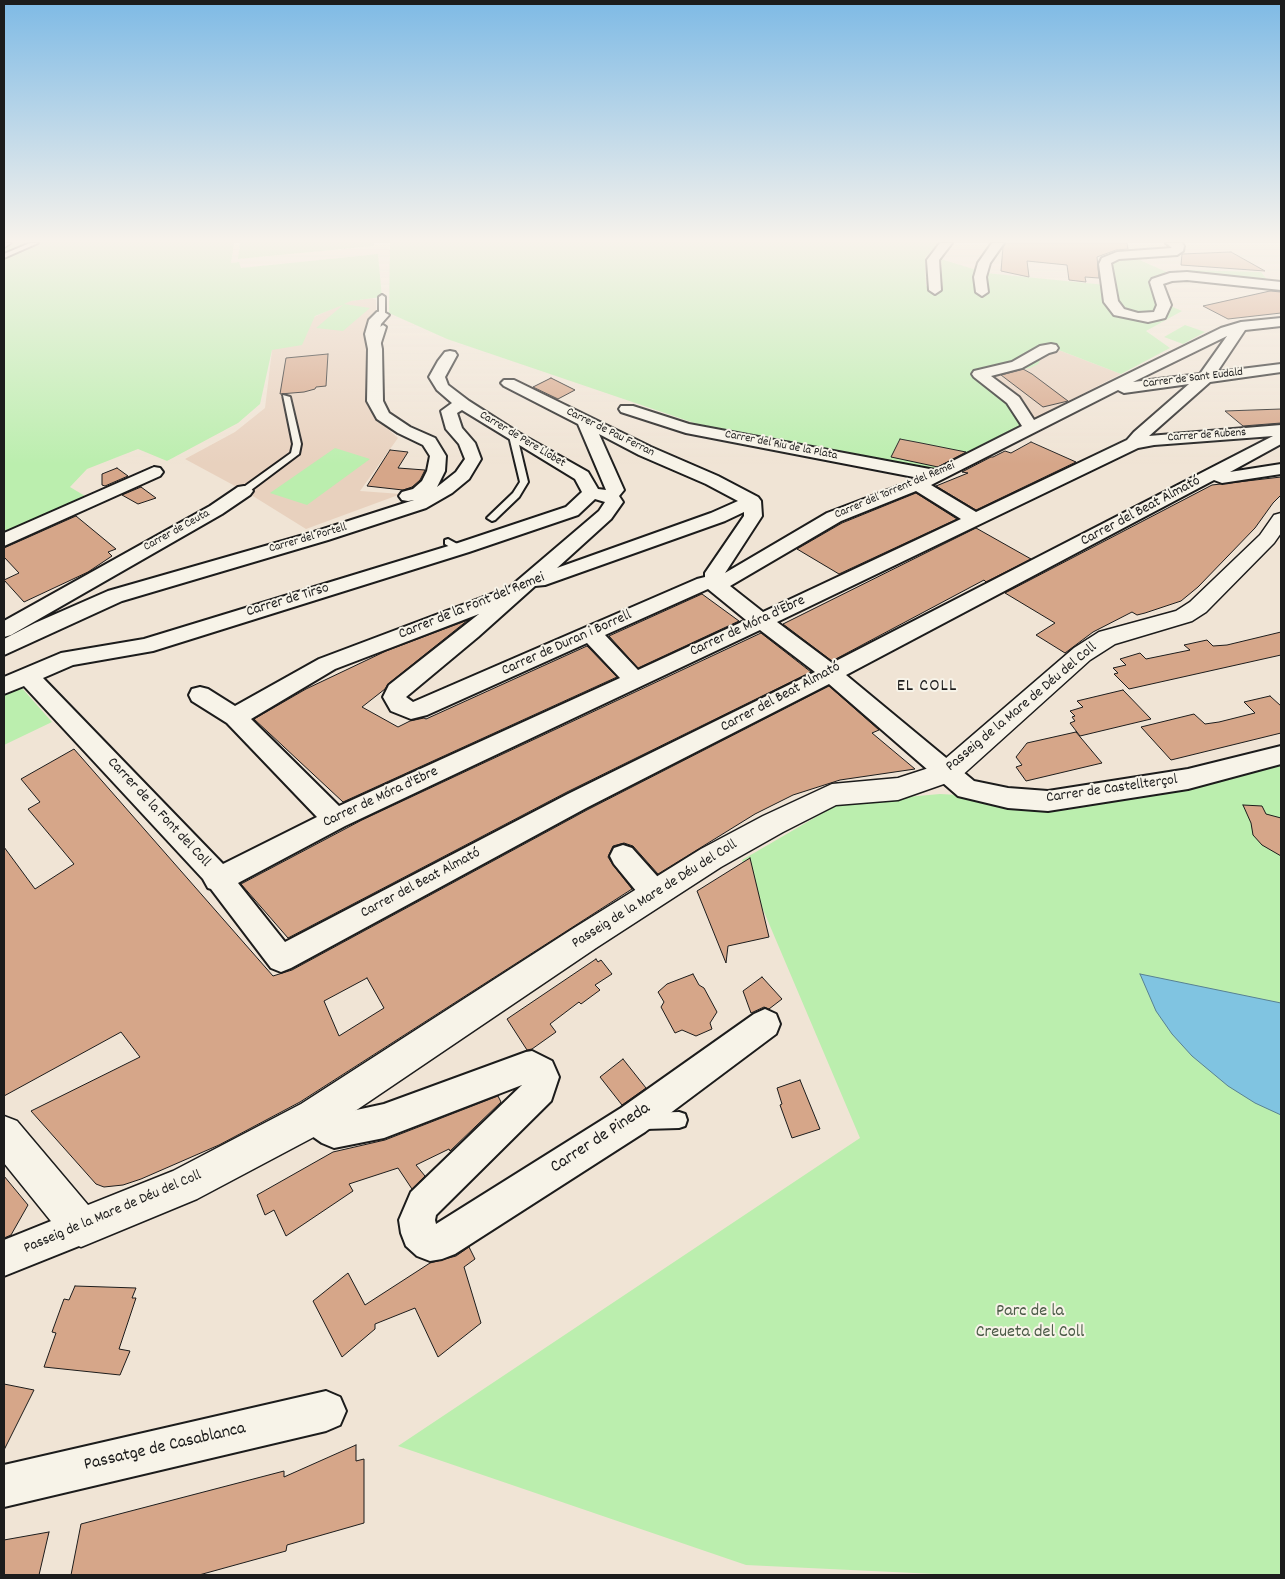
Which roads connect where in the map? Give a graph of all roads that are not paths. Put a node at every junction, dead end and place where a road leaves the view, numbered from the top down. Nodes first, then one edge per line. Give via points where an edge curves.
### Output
1 (382, 317) edge
2 (1136, 317) edge
3 (1153, 317) edge
4 (382, 321) joint
5 (1281, 322) edge
6 (1241, 326) junction
7 (1051, 348) dead end
8 (450, 355) dead end
9 (1281, 368) edge
10 (1205, 378) junction
11 (509, 383) dead end
12 (1104, 390) junction
13 (286, 397) dead end
14 (578, 402) dead end
15 (463, 404) junction
16 (627, 409) dead end
17 (582, 420) junction
18 (1032, 428) junction
19 (1281, 430) edge
20 (513, 436) junction
21 (1281, 438) edge
22 (1133, 444) junction
23 (1281, 470) edge
24 (154, 472) dead end
25 (937, 476) junction
26 (1222, 478) dead end
27 (917, 484) junction
28 (244, 491) joint
29 (591, 493) junction
30 (609, 498) junction
31 (753, 509) junction
32 (492, 518) dead end
33 (1281, 519) edge
34 (976, 520) junction
35 (4, 540) edge
36 (283, 546) junction
37 (715, 582) junction
38 (519, 591) junction
39 (762, 620) junction
40 (4, 630) edge
41 (591, 634) junction
42 (4, 648) edge
43 (829, 673) junction
44 (27, 675) junction
45 (635, 680) junction
46 (4, 686) edge
47 (200, 695) dead end
48 (236, 717) junction
49 (1281, 755) edge
50 (948, 772) junction
51 (336, 819) junction
52 (623, 856) dead end
53 (218, 880) junction
54 (647, 884) dead end
55 (281, 959) joint
56 (764, 1024) dead end
57 (314, 1117) junction
58 (633, 1120) junction
59 (679, 1120) dead end
60 (4, 1134) edge
61 (81, 1227) junction
62 (4, 1258) edge
63 (326, 1411) dead end
64 (4, 1486) edge

1 - 4 lane
2 - 3 street
4 - 36 street via 374,323 372,334 375,401 383,416 428,442 438,456 436,471 430,484 418,493
5 - 6 street, Carrer del Torrent del Remei
6 - 10 street, Carrer de Móra d'Ebre
6 - 12 street, Carrer del Torrent del Remei
7 - 18 street via 1017,365 979,374 1013,400
8 - 15 street via 437,377 442,387
9 - 10 street, Carrer de Sant Eudald
10 - 12 street, Carrer de Sant Eudald
10 - 22 street, Carrer de Móra d'Ebre
11 - 17 street, Carrer de Pau Ferran
12 - 18 street, Carrer del Torrent del Remei
13 - 28 lane, Carrer de Ceuta via 297,444 295,454
14 - 17 street
15 - 20 street, Carrer de Pere Llobet
15 - 36 street, Carrer del Portell via 449,411 454,429 474,459 463,475 446,489 397,514
16 - 25 street, Carrer del Riu de la Plata via 682,431
17 - 30 street
17 - 31 street, Carrer de Pau Ferran via 712,480
18 - 25 street, Carrer del Torrent del Remei
19 - 22 street, Carrer de Rubens
20 - 29 street, Carrer de Pere Llobet via 582,476
20 - 32 lane via 524,482 516,495
21 - 43 street, Carrer del Beat Almató
22 - 34 street, Carrer de Móra d'Ebre
23 - 26 street
24 - 35 street
25 - 27 street, Carrer del Torrent del Remei
27 - 34 street
27 - 37 street, Carrer del Torrent del Remei via 834,517 728,580
28 - 40 street, Carrer de Ceuta
29 - 30 street
29 - 44 street, Carrer de Tirso via 572,511 453,545 145,646 69,658
30 - 38 street
31 - 37 street via 715,573
31 - 38 street, Carrer de la Font del Remei via 718,517 544,578
33 - 50 street, Passeig de la Mare de Déu del Coll via 1267,539 1198,607 1184,616 1107,638
34 - 39 street, Carrer de Móra d'Ebre
36 - 42 street, Carrer del Portell via 115,596
37 - 39 street, Carrer de Castellterçol
37 - 41 street, Carrer de Duran i Borrell via 704,583
38 - 41 street, Carrer de Duran i Borrell via 395,693 399,706 411,711 419,709
38 - 48 street, Carrer de la Font del Remei via 327,664
39 - 43 street, Carrer de Castellterçol
39 - 45 street, Carrer de Móra d'Ebre
41 - 45 street
43 - 50 street, Carrer de Castellterçol
43 - 55 street, Carrer del Beat Almató via 577,801
44 - 46 street, Carrer de Tirso
44 - 53 street, Carrer de la Font del Coll
45 - 51 street, Carrer de Móra d'Ebre
47 - 48 street
48 - 51 street
49 - 50 street, Carrer de Castellterçol via 1188,779 1048,801 1008,798 967,789
50 - 57 street, Passeig de la Mare de Déu del Coll via 898,789 832,795 773,824 711,858 585,938
51 - 53 street, Carrer de Móra d'Ebre
52 - 54 street
53 - 55 street, Carrer de la Font del Coll
56 - 58 street, Carrer de Pineda
57 - 58 street, Carrer de Pineda via 334,1131 351,1128 384,1121 526,1068 532,1067 541,1072 540,1090 424,1204 417,1227 430,1243 442,1241
57 - 61 street, Passeig de la Mare de Déu del Coll via 184,1186
58 - 59 lane
60 - 61 street
61 - 62 street, Passeig de la Mare de Déu del Coll
63 - 64 street, Passatge de Casablanca

